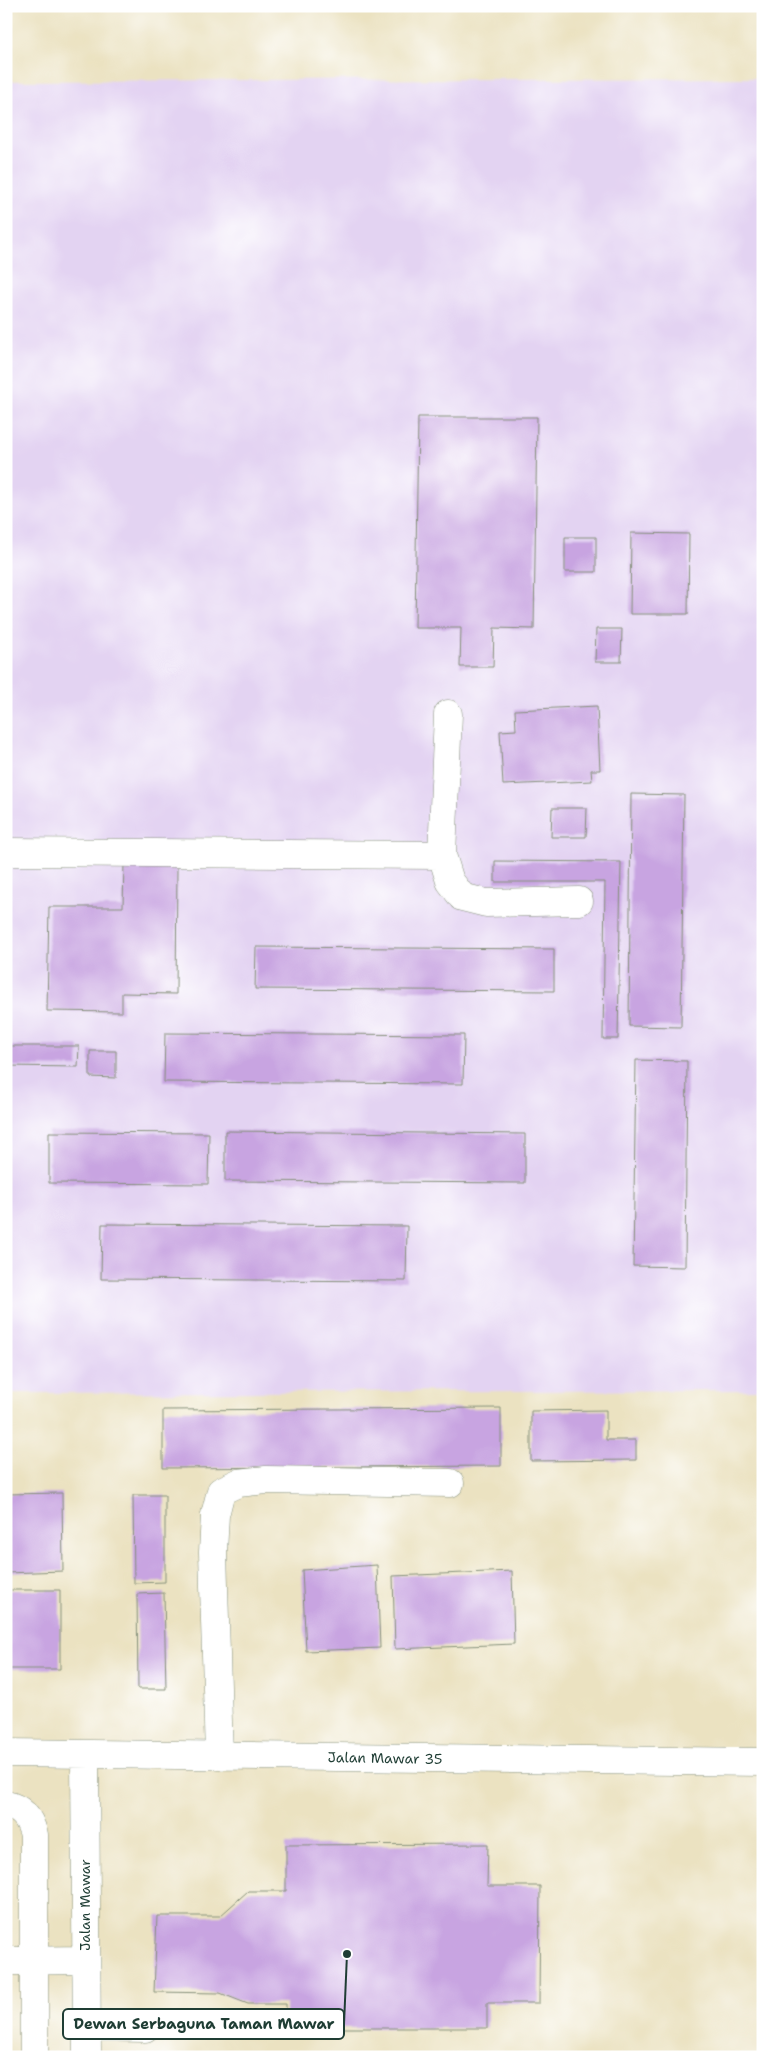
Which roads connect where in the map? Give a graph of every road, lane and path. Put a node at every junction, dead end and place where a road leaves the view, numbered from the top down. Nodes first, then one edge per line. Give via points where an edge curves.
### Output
1 (448, 714) dead end
2 (6, 852) edge
3 (442, 855) junction
4 (579, 901) dead end
5 (450, 1483) dead end
6 (6, 1753) edge
7 (85, 1754) junction
8 (219, 1756) junction
9 (763, 1762) edge
10 (6, 1805) edge
11 (34, 1960) junction
12 (86, 1960) junction
13 (6, 1961) edge
14 (86, 2027) junction
15 (145, 2028) dead end
16 (34, 2057) edge
17 (87, 2057) edge

1 - 3 street
2 - 3 street
3 - 4 street via 450,881 462,897 486,903
5 - 8 street via 266,1480 238,1483 222,1491 215,1515 213,1552
6 - 7 street, Jalan Mawar 35
7 - 8 street, Jalan Mawar 35
7 - 12 street, Jalan Mawar
8 - 9 street, Jalan Mawar 35
10 - 11 street via 24,1813 34,1835
11 - 12 street
11 - 13 street
11 - 16 street
12 - 14 street, Jalan Mawar
14 - 15 street
14 - 17 street, Jalan Mawar

